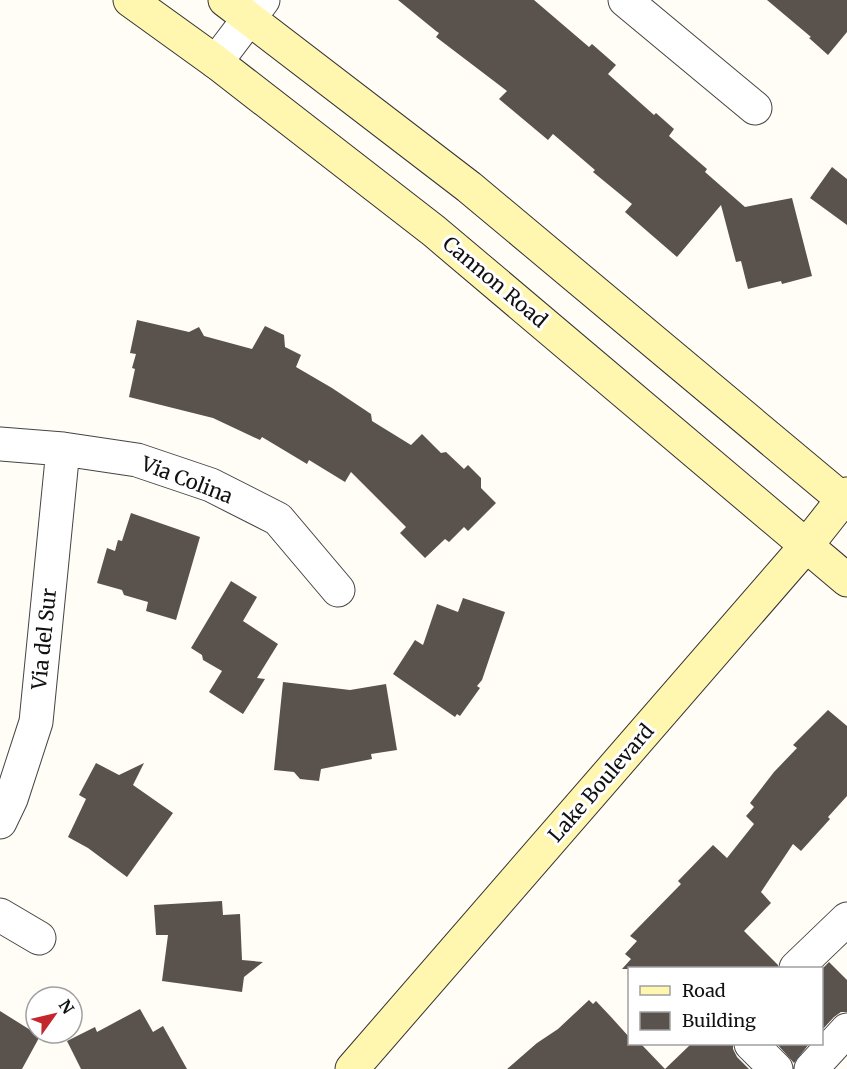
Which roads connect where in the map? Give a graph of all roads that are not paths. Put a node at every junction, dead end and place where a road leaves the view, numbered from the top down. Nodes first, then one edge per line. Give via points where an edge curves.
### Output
1 (130, 0) edge
2 (625, 0) edge
3 (246, 6) edge
4 (216, 62) junction
5 (755, 108) dead end
6 (0, 444) edge
7 (63, 449) junction
8 (846, 499) edge
9 (806, 546) junction
10 (847, 580) edge
11 (338, 590) dead end
12 (0, 822) edge
13 (0, 915) edge
14 (847, 919) edge
15 (39, 938) dead end
16 (798, 967) edge
17 (847, 1030) edge
18 (752, 1045) edge
19 (352, 1069) edge
20 (776, 1069) edge
21 (811, 1069) edge

1 - 4 main road, Cannon Road
2 - 5 street
3 - 4 street
3 - 8 main road
4 - 9 main road, Cannon Road via 434,231
6 - 7 street, Via Colina
7 - 11 street, Via Colina via 137,460 211,485 278,519
7 - 12 street, Via del Sur via 36,722
8 - 9 main road, Lake Boulevard
9 - 10 main road, Cannon Road
9 - 19 main road, Lake Boulevard
13 - 15 street
14 - 16 street
17 - 21 street
18 - 20 street

